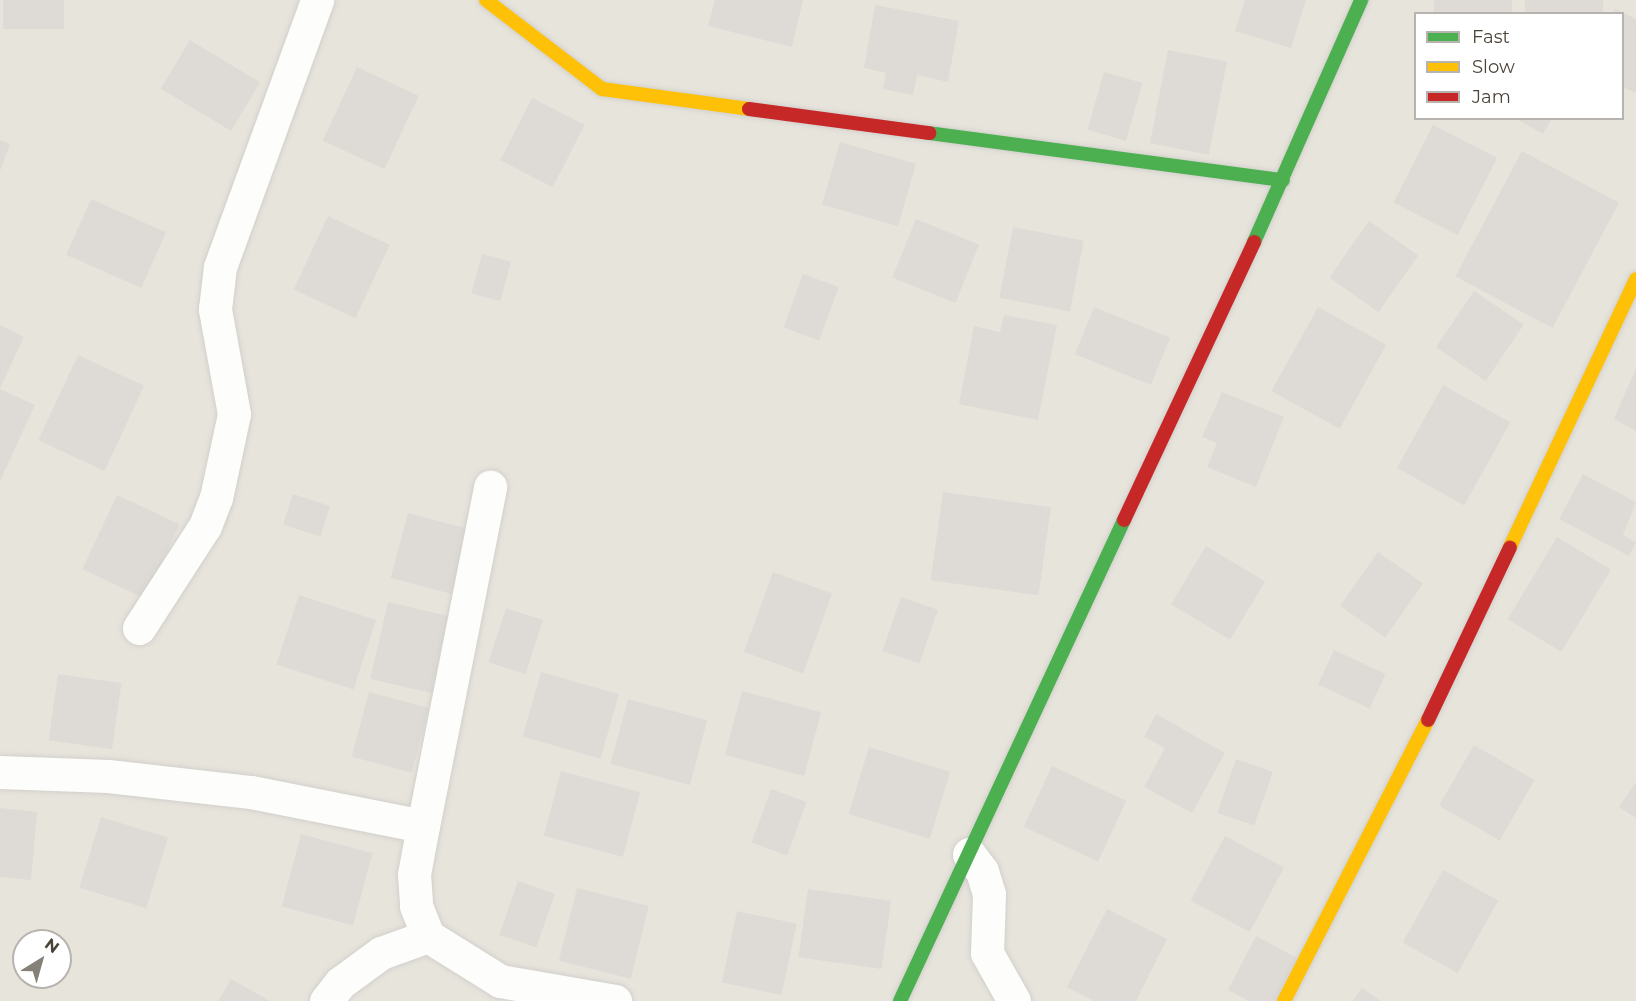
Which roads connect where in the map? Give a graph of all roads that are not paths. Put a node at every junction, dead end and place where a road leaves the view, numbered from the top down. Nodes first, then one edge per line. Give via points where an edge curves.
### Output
1 (317, 0) edge
2 (486, 0) edge
3 (1361, 0) edge
4 (1283, 180) junction
5 (1636, 279) edge
6 (490, 487) dead end
7 (139, 628) dead end
8 (0, 772) edge
9 (423, 826) junction
10 (969, 854) junction
11 (428, 936) junction
12 (326, 1001) edge
13 (615, 1001) edge
14 (900, 1001) edge
15 (1014, 1001) edge
16 (1284, 1001) edge

1 - 7 street via 220,267 215,309 234,414 216,498 205,526
2 - 4 street via 602,89
3 - 4 street
4 - 10 street
5 - 16 street via 1401,779
6 - 9 street
8 - 9 street via 108,776 251,792
9 - 11 street via 414,874 416,906
10 - 14 street
10 - 15 street via 982,871 989,894 987,953 1003,991
11 - 12 street via 381,953 340,983
11 - 13 street via 500,981

